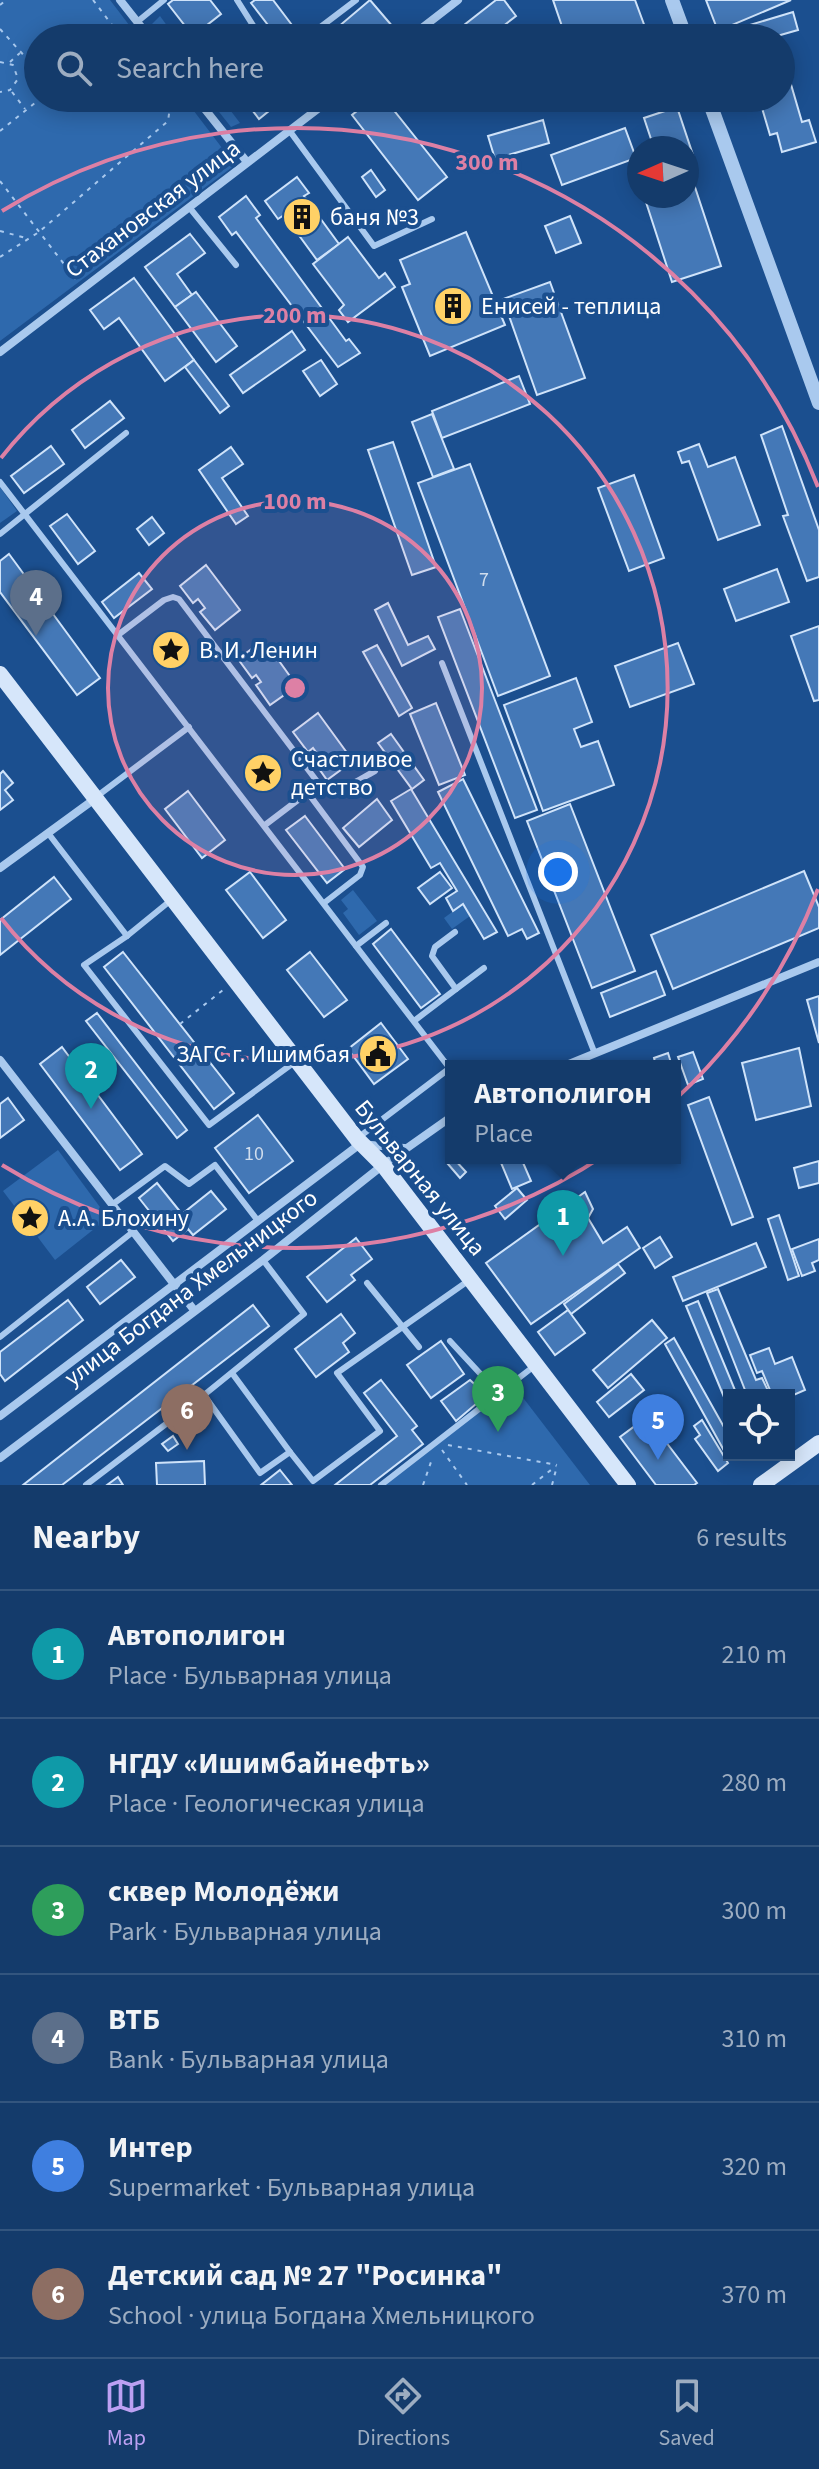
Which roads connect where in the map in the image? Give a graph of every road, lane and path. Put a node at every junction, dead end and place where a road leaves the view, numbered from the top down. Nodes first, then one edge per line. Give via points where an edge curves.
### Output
1 (6, 0) edge
2 (93, 0) edge
3 (120, 0) edge
4 (164, 0) edge
5 (249, 0) edge
6 (356, 0) edge
7 (458, 0) edge
8 (672, 0) edge
9 (239, 3) edge
10 (0, 5) edge
11 (137, 22) joint
12 (111, 24) edge
13 (252, 24) edge
14 (324, 24) edge
15 (427, 24) edge
16 (681, 24) edge
17 (0, 29) edge
18 (21, 52) junction
19 (24, 55) edge
20 (0, 62) edge
21 (9, 63) junction
22 (10, 90) junction
23 (0, 92) edge
24 (24, 108) edge
25 (24, 112) edge
26 (169, 112) edge
27 (207, 112) edge
28 (314, 112) edge
29 (713, 112) edge
30 (289, 130) junction
31 (0, 131) edge
32 (247, 162) junction
33 (0, 181) edge
34 (189, 207) junction
35 (432, 219) dead end
36 (0, 231) edge
37 (39, 232) junction
38 (28, 238) junction
39 (0, 257) edge
40 (236, 265) dead end
41 (82, 288) junction
42 (0, 352) edge
43 (819, 403) edge
44 (126, 433) dead end
45 (0, 482) edge
46 (25, 515) junction
47 (0, 534) edge
48 (118, 635) junction
49 (442, 663) dead end
50 (0, 674) edge
51 (189, 727) junction
52 (375, 771) dead end
53 (319, 784) junction
54 (308, 793) junction
55 (96, 797) junction
56 (265, 825) junction
57 (48, 833) junction
58 (0, 868) edge
59 (173, 899) junction
60 (324, 903) junction
61 (386, 923) dead end
62 (455, 932) dead end
63 (127, 936) junction
64 (356, 946) junction
65 (819, 962) edge
66 (484, 968) dead end
67 (235, 981) junction
68 (456, 989) junction
69 (414, 1021) junction
70 (180, 1024) dead end
71 (595, 1054) junction
72 (0, 1060) edge
73 (580, 1060) edge
74 (296, 1061) junction
75 (445, 1062) edge
76 (445, 1073) edge
77 (445, 1121) edge
78 (358, 1142) junction
79 (405, 1148) junction
80 (383, 1165) junction
81 (113, 1204) junction
82 (258, 1221) junction
83 (134, 1231) junction
84 (263, 1260) junction
85 (471, 1279) junction
86 (367, 1283) dead end
87 (175, 1284) junction
88 (194, 1310) junction
89 (403, 1327) junction
90 (0, 1337) edge
91 (450, 1341) dead end
92 (419, 1347) dead end
93 (536, 1365) junction
94 (232, 1373) junction
95 (499, 1394) junction
96 (204, 1395) junction
97 (0, 1416) edge
98 (437, 1443) junction
99 (819, 1443) edge
100 (290, 1452) junction
101 (0, 1458) edge
102 (557, 1465) junction
103 (86, 1485) edge
104 (381, 1485) edge
105 (423, 1485) edge
106 (467, 1485) edge
107 (532, 1485) edge
108 (552, 1485) edge
109 (628, 1485) edge
110 (761, 1485) edge

1 - 10 path
2 - 12 path
3 - 11 street
4 - 11 lane
5 - 9 lane
6 - 14 lane
7 - 15 street
8 - 16 street
9 - 13 lane
17 - 18 path
18 - 19 path
18 - 21 path
20 - 21 path
21 - 22 path via 18,79
22 - 23 path
22 - 24 path
25 - 31 path
26 - 37 path via 168,121
27 - 32 street
28 - 30 street, Стахановская улица
29 - 43 street
30 - 32 street, Стахановская улица
30 - 35 lane via 374,246
32 - 34 street, Стахановская улица
33 - 37 path
34 - 40 lane
34 - 41 street, Стахановская улица
36 - 38 path
37 - 38 path
37 - 41 path
38 - 39 path
41 - 42 street, Стахановская улица
44 - 46 lane
45 - 46 lane
46 - 47 lane
46 - 48 lane
48 - 51 lane
48 - 53 lane via 164,600 179,599
49 - 71 lane
50 - 55 main road, Бульварная улица
51 - 55 lane
51 - 56 lane
52 - 53 lane via 341,789
53 - 54 lane
54 - 56 lane
54 - 60 lane via 363,867
55 - 57 street
55 - 59 main road, Бульварная улица
56 - 60 lane
57 - 58 street
57 - 63 lane
59 - 63 lane
59 - 67 main road, Бульварная улица
60 - 64 lane
61 - 64 lane
62 - 68 lane via 435,947 432,956
63 - 74 lane via 84,965 209,1125
64 - 69 lane
65 - 71 street
66 - 68 lane
67 - 70 path
67 - 74 main road, Бульварная улица
68 - 69 lane
69 - 75 lane
71 - 73 street
72 - 81 street
74 - 78 main road, Бульварная улица
76 - 78 lane
77 - 79 street, улица Богдана Хмельницкого
78 - 79 street
78 - 80 main road, Бульварная улица
78 - 82 street, улица Богдана Хмельницкого
79 - 80 street, улица Богдана Хмельницкого
80 - 84 street, улица Богдана Хмельницкого
80 - 85 main road, Бульварная улица
81 - 82 lane via 165,1166 189,1184 215,1165
81 - 83 street
82 - 87 street, улица Богдана Хмельницкого
83 - 87 street
83 - 90 lane
84 - 88 street, улица Богдана Хмельницкого
84 - 94 lane via 304,1314
85 - 89 lane
85 - 93 main road, Бульварная улица
86 - 89 lane
87 - 88 street
87 - 97 street, улица Богдана Хмельницкого
88 - 101 street, улица Богдана Хмельницкого
89 - 92 lane
89 - 100 lane via 337,1373 380,1431 313,1481
91 - 95 lane
93 - 95 lane
93 - 109 main road, Бульварная улица
94 - 96 lane
94 - 100 lane
95 - 98 lane
96 - 100 lane via 260,1473
96 - 103 lane
98 - 102 path
98 - 104 lane
98 - 105 path
98 - 106 path
99 - 110 main road
102 - 107 path
102 - 108 path

